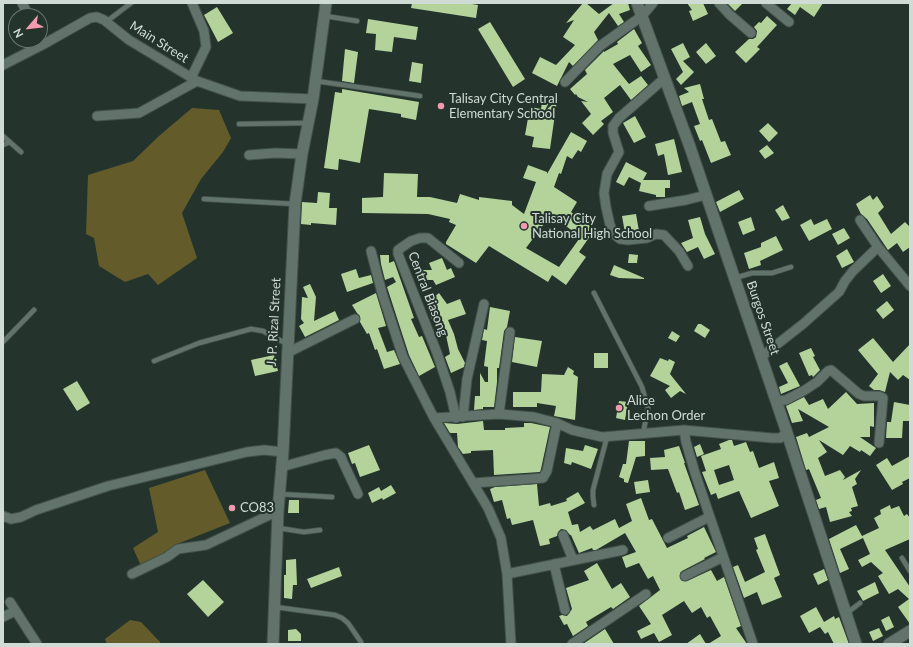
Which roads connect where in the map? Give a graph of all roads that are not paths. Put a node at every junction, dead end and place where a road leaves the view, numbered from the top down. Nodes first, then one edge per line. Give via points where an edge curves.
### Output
1 (131, 3) edge
2 (192, 3) edge
3 (326, 3) edge
4 (637, 3) edge
5 (653, 3) edge
6 (719, 3) edge
7 (766, 3) edge
8 (324, 16) junction
9 (642, 16) junction
10 (357, 21) dead end
11 (106, 22) junction
12 (789, 22) dead end
13 (751, 33) dead end
14 (48, 37) edge
15 (30, 48) edge
16 (3, 65) edge
17 (665, 78) junction
18 (194, 79) junction
19 (316, 81) junction
20 (565, 82) dead end
21 (420, 96) dead end
22 (313, 99) junction
23 (97, 116) dead end
24 (309, 123) junction
25 (239, 124) dead end
26 (3, 136) edge
27 (10, 142) junction
28 (3, 144) edge
29 (21, 152) dead end
30 (302, 154) junction
31 (249, 155) dead end
32 (706, 195) junction
33 (204, 199) dead end
34 (295, 204) junction
35 (648, 206) dead end
36 (860, 220) dead end
37 (878, 247) junction
38 (371, 251) dead end
39 (459, 263) dead end
40 (688, 266) dead end
41 (791, 267) dead end
42 (735, 278) junction
43 (910, 286) edge
44 (594, 293) dead end
45 (484, 304) dead end
46 (34, 310) dead end
47 (355, 319) dead end
48 (510, 332) dead end
49 (3, 342) edge
50 (287, 349) junction
51 (761, 357) junction
52 (154, 361) dead end
53 (777, 401) junction
54 (499, 414) junction
55 (460, 417) junction
56 (434, 418) junction
57 (557, 423) junction
58 (684, 430) junction
59 (787, 433) junction
60 (643, 434) junction
61 (607, 437) junction
62 (879, 443) dead end
63 (283, 452) junction
64 (281, 467) junction
65 (473, 483) junction
66 (279, 494) junction
67 (358, 494) dead end
68 (332, 498) dead end
69 (594, 505) dead end
70 (278, 511) junction
71 (3, 516) edge
72 (709, 517) junction
73 (278, 528) junction
74 (320, 530) dead end
75 (563, 535) dead end
76 (668, 538) dead end
77 (623, 550) dead end
78 (723, 557) junction
79 (902, 558) dead end
80 (573, 560) junction
81 (554, 564) junction
82 (910, 571) edge
83 (132, 574) dead end
84 (507, 574) junction
85 (685, 576) dead end
86 (646, 594) dead end
87 (10, 602) dead end
88 (860, 603) dead end
89 (275, 607) junction
90 (565, 610) dead end
91 (15, 611) junction
92 (846, 614) junction
93 (3, 617) edge
94 (910, 631) edge
95 (902, 641) edge
96 (361, 642) dead end
97 (37, 644) edge
98 (273, 644) edge
99 (511, 644) edge
100 (572, 644) edge
101 (753, 644) edge
102 (856, 644) edge
103 (889, 644) edge

1 - 11 lane
2 - 18 street via 204,31 206,47
3 - 8 street, J. P. Rizal Street
4 - 9 street, Burgos Street
5 - 9 street
6 - 13 street
7 - 12 street
8 - 10 lane
8 - 19 street, J. P. Rizal Street
9 - 17 street, Burgos Street
9 - 20 street via 600,46
11 - 14 street, Main Street via 97,17 90,18
11 - 18 street, Main Street via 129,40
15 - 16 street, Main Street
17 - 32 street, Burgos Street
17 - 40 street via 613,126 619,152 607,174 604,193 614,234 620,239 628,240 647,238 656,234 664,235 679,251
18 - 22 street, Main Street via 240,96
18 - 23 street via 139,113
19 - 21 lane
19 - 22 street, J. P. Rizal Street
22 - 24 street, J. P. Rizal Street
24 - 25 lane
24 - 30 street, J. P. Rizal Street
26 - 27 lane
27 - 28 lane
27 - 29 lane
30 - 31 street via 275,152
30 - 34 street, J. P. Rizal Street
32 - 35 street
32 - 42 street, Burgos Street
33 - 34 lane
34 - 50 street, J. P. Rizal Street
36 - 37 street
37 - 43 street
37 - 51 street via 852,271 839,292
38 - 56 street via 403,357
39 - 55 street, Central Biasong via 428,238 411,241 398,250
41 - 42 lane via 772,273 752,272
42 - 51 street, Burgos Street
44 - 60 lane via 642,386 648,408
45 - 55 street
46 - 49 lane
47 - 50 street
48 - 54 street
50 - 52 lane via 263,331 251,329 199,343
50 - 63 street, J. P. Rizal Street
51 - 53 street, Burgos Street
53 - 59 street, Burgos Street
53 - 62 street via 786,400 805,390 831,370 859,394 883,398
54 - 55 street
54 - 57 street via 534,417
55 - 56 street
56 - 65 street
57 - 61 street via 578,432
57 - 65 street via 547,472 543,478
58 - 59 street via 772,438 780,438
58 - 60 street
58 - 72 street
59 - 92 street, Burgos Street
60 - 61 street
61 - 69 lane via 593,490
63 - 64 street, J. P. Rizal Street
63 - 71 street via 248,452 108,486 21,517 11,519
64 - 66 street, J. P. Rizal Street
64 - 67 street via 336,453
65 - 84 street via 488,508 501,538
66 - 68 lane
66 - 70 street, J. P. Rizal Street
70 - 73 street, J. P. Rizal Street
70 - 83 street via 206,545 178,549
72 - 76 street
72 - 78 street
73 - 74 lane via 304,532
73 - 89 street, J. P. Rizal Street
75 - 80 street
77 - 80 street
78 - 85 street
78 - 101 street
79 - 82 lane
80 - 81 street
81 - 84 street
81 - 90 street
84 - 99 street
86 - 100 street
87 - 91 street
88 - 92 lane
89 - 96 lane via 335,615 348,623
89 - 98 street, J. P. Rizal Street
91 - 93 street
91 - 97 street
92 - 102 street, Burgos Street
94 - 95 street
95 - 103 street

